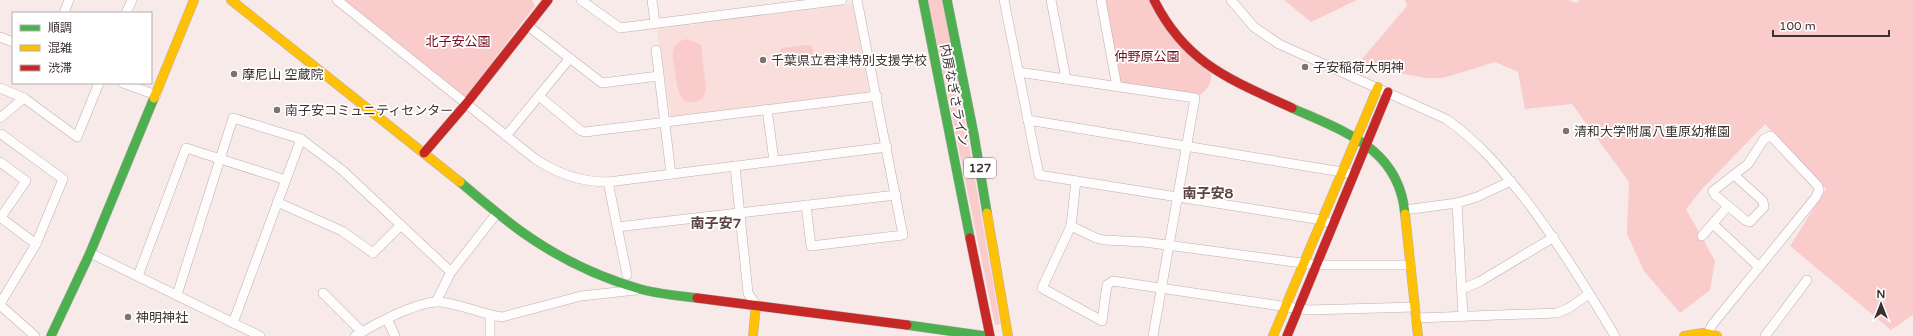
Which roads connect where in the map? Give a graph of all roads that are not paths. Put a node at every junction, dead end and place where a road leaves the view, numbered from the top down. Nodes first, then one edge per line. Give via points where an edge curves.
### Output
1 (69, 0) edge
2 (132, 0) edge
3 (194, 0) edge
4 (231, 0) edge
5 (337, 0) edge
6 (581, 0) edge
7 (652, 0) edge
8 (842, 0) edge
9 (857, 0) edge
10 (923, 0) edge
11 (947, 0) edge
12 (1004, 0) edge
13 (1051, 0) edge
14 (1101, 0) edge
15 (1154, 0) edge
16 (1231, 0) edge
17 (546, 1) edge
18 (802, 2) edge
19 (64, 12) edge
20 (126, 12) edge
21 (655, 23) junction
22 (528, 26) junction
23 (0, 37) edge
24 (12, 42) edge
25 (656, 50) dead end
26 (570, 58) junction
27 (1018, 72) junction
28 (659, 76) junction
29 (1066, 79) junction
30 (98, 84) edge
31 (126, 84) edge
32 (1118, 87) junction
33 (1378, 87) junction
34 (0, 88) edge
35 (1388, 92) junction
36 (156, 95) junction
37 (539, 96) junction
38 (876, 96) junction
39 (24, 98) junction
40 (466, 104) junction
41 (767, 109) junction
42 (0, 118) edge
43 (1028, 120) junction
44 (665, 122) junction
45 (1, 134) dead end
46 (506, 136) junction
47 (1355, 138) junction
48 (301, 139) junction
49 (1366, 145) junction
50 (887, 146) junction
51 (1186, 146) junction
52 (424, 153) junction
53 (220, 159) junction
54 (774, 161) junction
55 (0, 162) edge
56 (735, 166) junction
57 (1341, 172) junction
58 (671, 174) junction
59 (1354, 175) junction
60 (1734, 175) junction
61 (286, 180) junction
62 (1076, 181) junction
63 (1511, 181) junction
64 (608, 182) junction
65 (896, 195) junction
66 (1177, 197) junction
67 (277, 202) junction
68 (1457, 203) junction
69 (806, 205) junction
70 (1728, 206) junction
71 (1405, 210) junction
72 (497, 213) junction
73 (741, 213) junction
74 (0, 217) edge
75 (1322, 220) junction
76 (1712, 224) junction
77 (401, 225) junction
78 (1333, 225) junction
79 (1071, 226) junction
80 (617, 227) junction
81 (1702, 236) dead end
82 (1554, 237) junction
83 (36, 244) junction
84 (1169, 245) junction
85 (90, 253) junction
86 (1303, 263) junction
87 (1317, 265) junction
88 (1411, 266) junction
89 (1759, 267) junction
90 (451, 272) junction
91 (626, 275) dead end
92 (138, 276) junction
93 (1807, 280) dead end
94 (640, 289) junction
95 (1161, 289) junction
96 (1462, 289) junction
97 (323, 293) dead end
98 (1589, 294) junction
99 (177, 295) junction
100 (436, 302) junction
101 (756, 304) junction
102 (0, 305) edge
103 (1285, 307) junction
104 (1415, 307) junction
105 (1298, 309) junction
106 (490, 316) junction
107 (1463, 316) junction
108 (1416, 318) junction
109 (387, 319) junction
110 (233, 323) junction
111 (1708, 333) junction
112 (359, 334) edge
113 (35, 336) edge
114 (51, 336) edge
115 (260, 336) edge
116 (395, 336) edge
117 (490, 336) edge
118 (753, 336) edge
119 (985, 336) edge
120 (990, 336) edge
121 (1008, 336) edge
122 (1153, 336) edge
123 (1273, 336) edge
124 (1287, 336) edge
125 (1418, 336) edge
126 (1615, 336) edge
127 (1684, 336) edge
128 (1717, 336) edge
129 (1765, 336) edge

1 - 19 street
2 - 20 street
3 - 36 main road
4 - 52 main road
5 - 40 street
6 - 21 street via 620,28
7 - 21 street
8 - 18 street
9 - 38 street
10 - 120 main road, 内房なぎさライン / 127
11 - 121 main road, 内房なぎさライン / 127 via 974,136
12 - 27 street
13 - 29 street
14 - 32 street
15 - 47 main road via 1171,30 1200,60 1214,70
16 - 33 street via 1254,27 1279,44
17 - 22 main road
18 - 21 street
22 - 26 street
22 - 40 main road
23 - 24 street
25 - 28 street
26 - 28 street via 602,83
26 - 37 street
27 - 29 street
27 - 43 street
28 - 44 street
29 - 32 street
30 - 39 street via 77,137
31 - 36 street
32 - 51 street via 1195,98
33 - 35 street
33 - 47 main road
34 - 39 street
35 - 49 main road
35 - 63 street via 1446,119 1461,129 1492,158
36 - 85 main road
37 - 44 street via 585,132
37 - 46 street
38 - 41 street
38 - 50 street
39 - 42 street
40 - 46 street
40 - 52 main road
41 - 44 street
41 - 54 street
43 - 51 street
43 - 62 street via 1039,175
44 - 58 street
45 - 83 street via 63,179
46 - 64 street via 561,174 580,180
47 - 49 main road
47 - 57 main road
48 - 53 street via 233,118
48 - 61 street
48 - 77 street via 342,170
49 - 59 main road
49 - 71 main road via 1378,154 1390,169 1399,187
50 - 54 street
50 - 65 street
51 - 57 street
51 - 66 street
52 - 72 main road
53 - 61 street
53 - 92 street via 186,148
53 - 99 street
54 - 56 street
55 - 74 street via 26,181
56 - 58 street
56 - 73 street
57 - 59 street
57 - 75 main road
58 - 64 street
59 - 78 main road
60 - 70 street via 1713,191
60 - 70 street via 1763,201 1764,207 1750,222
60 - 89 street via 1748,164 1764,139 1771,136 1818,186 1816,197
61 - 67 street
62 - 66 street
62 - 79 street
63 - 68 street
63 - 82 street
64 - 80 street
65 - 69 street
65 - 69 street via 903,235 811,246
66 - 75 street
66 - 84 street
67 - 77 street via 342,231 373,253
67 - 110 street
68 - 71 street
68 - 96 street
69 - 73 street
70 - 76 street
71 - 88 main road
72 - 90 street
72 - 94 main road via 565,259 611,280
73 - 80 street
73 - 101 street via 748,293
74 - 83 street
75 - 78 street
75 - 86 main road
76 - 81 street
76 - 89 street
77 - 90 street
78 - 87 main road
79 - 84 street via 1100,239
79 - 95 street via 1042,288 1102,321 1109,282
80 - 91 street
82 - 96 street via 1479,282
82 - 98 street
83 - 102 street
84 - 86 street
84 - 95 street
85 - 92 street
85 - 114 main road
86 - 87 street
86 - 103 main road
87 - 88 street
87 - 105 main road
88 - 104 main road
89 - 111 street via 1712,324
90 - 100 street
92 - 99 street
93 - 129 street
94 - 101 main road via 662,294
94 - 106 street via 581,296 513,315
95 - 103 street
95 - 122 street
96 - 107 street
97 - 112 street
98 - 107 street via 1557,313
98 - 126 street
99 - 110 street
100 - 106 street
100 - 109 street via 420,304
101 - 118 main road
101 - 119 main road
102 - 113 street
103 - 105 street
103 - 123 main road
104 - 105 street
104 - 108 main road
105 - 124 main road
106 - 117 street
107 - 108 street
108 - 125 main road
109 - 112 street
109 - 116 street
110 - 115 street
111 - 127 main road
111 - 128 main road

